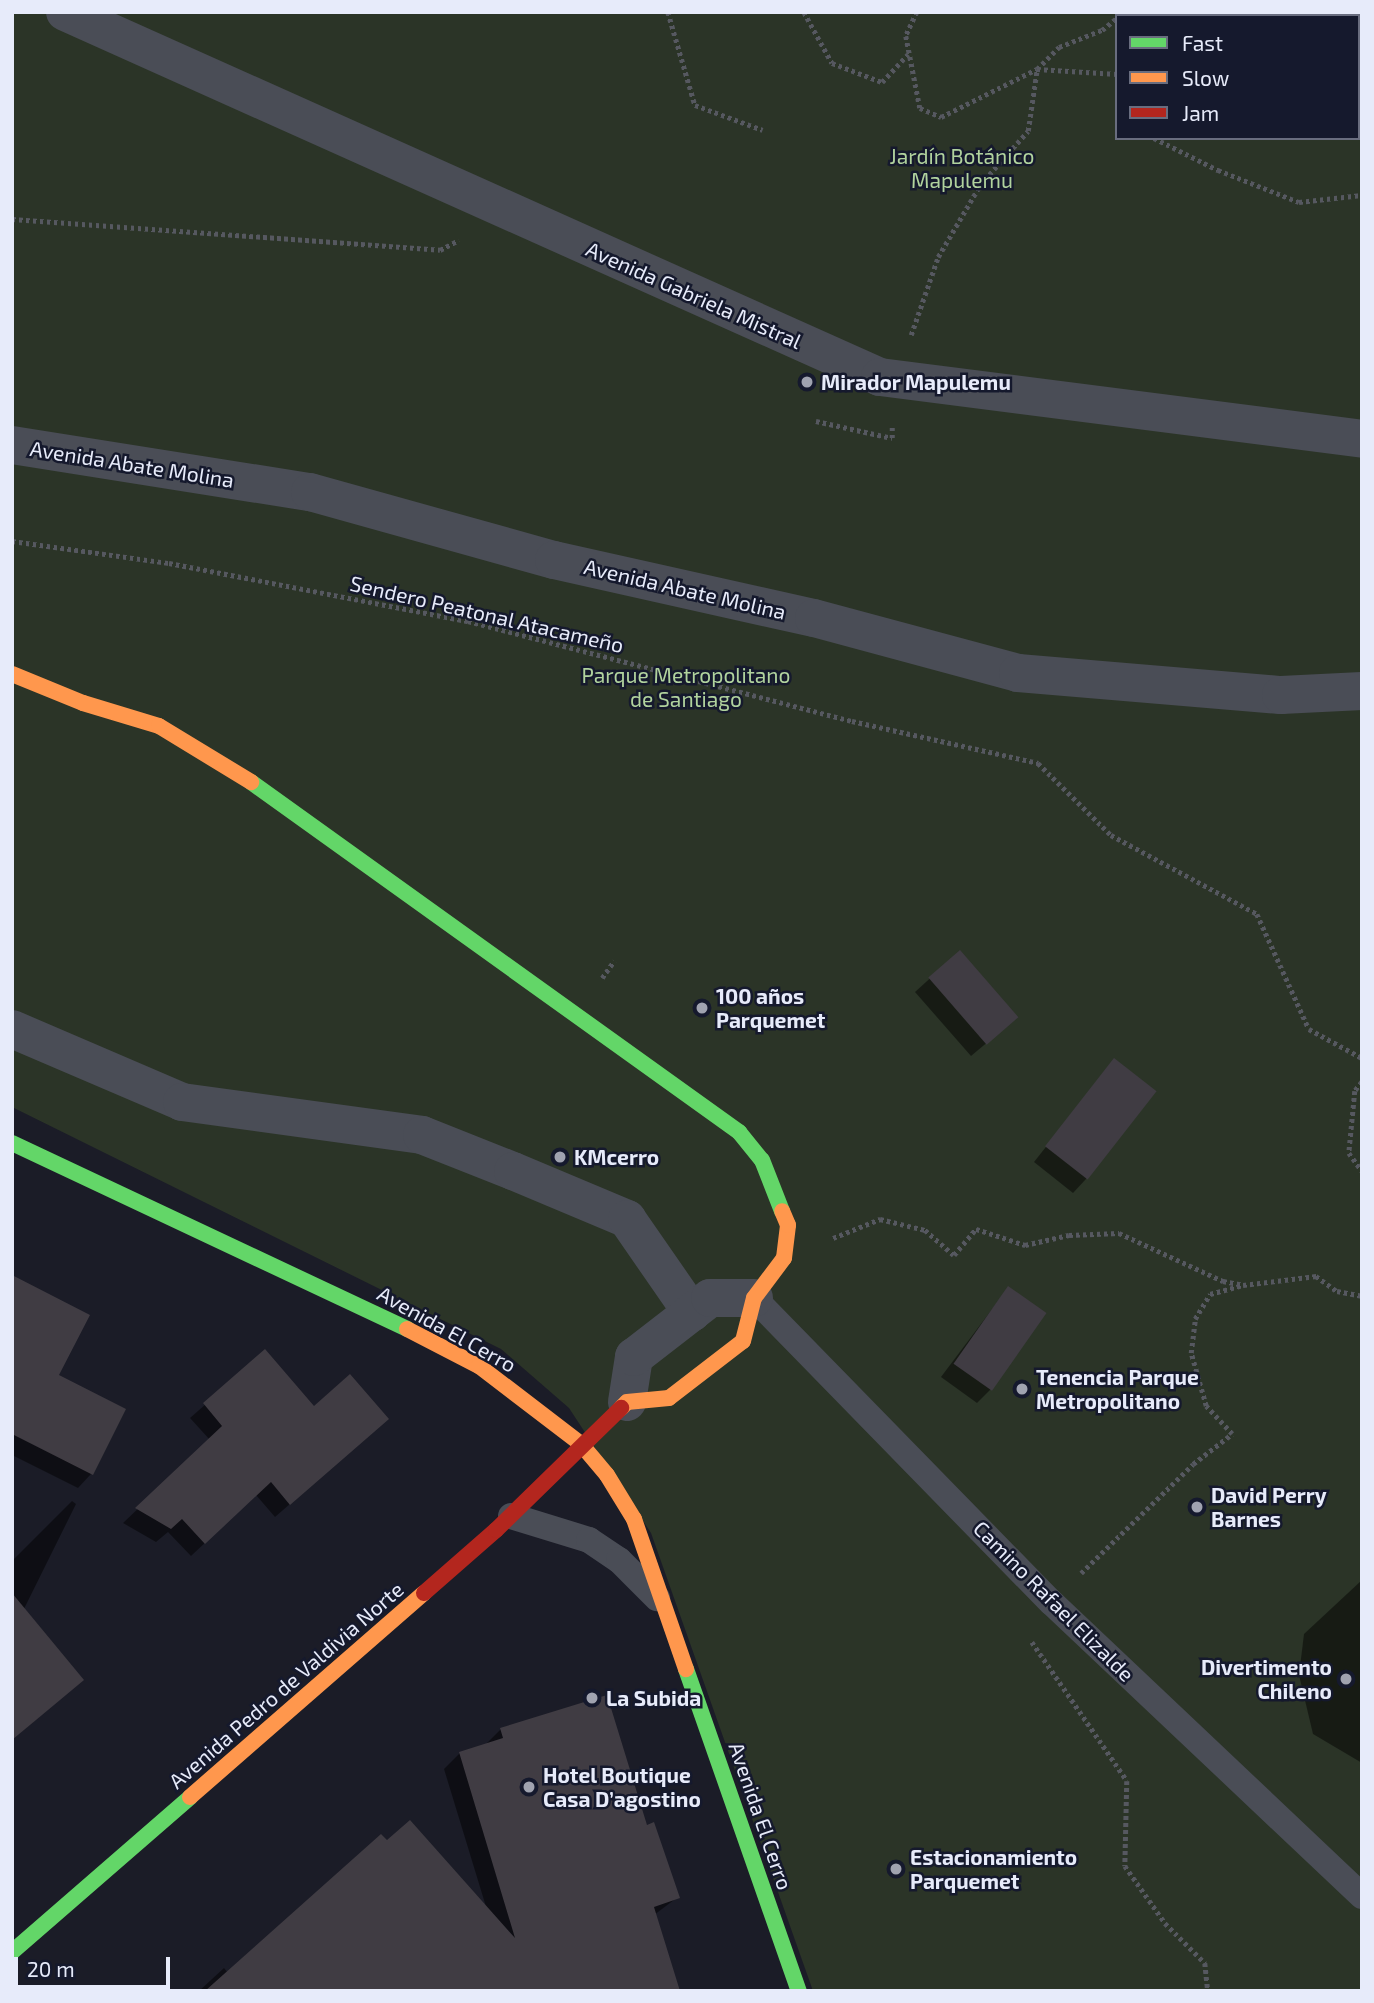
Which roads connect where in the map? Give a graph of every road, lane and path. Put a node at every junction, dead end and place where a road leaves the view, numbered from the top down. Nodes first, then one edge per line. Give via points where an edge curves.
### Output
1 (65, 12) edge
2 (668, 12) edge
3 (804, 12) edge
4 (917, 12) edge
5 (1115, 19) edge
6 (909, 54) junction
7 (1037, 69) junction
8 (1115, 74) edge
9 (762, 130) dead end
10 (1158, 140) edge
11 (1362, 195) edge
12 (497, 208) junction
13 (12, 219) edge
14 (895, 380) junction
15 (816, 421) dead end
16 (1362, 439) edge
17 (12, 445) edge
18 (12, 541) edge
19 (12, 674) edge
20 (1362, 691) edge
21 (12, 1029) edge
22 (1362, 1058) edge
23 (1362, 1082) edge
24 (12, 1143) edge
25 (1362, 1171) edge
26 (784, 1258) junction
27 (1243, 1285) junction
28 (1362, 1296) edge
29 (754, 1298) junction
30 (692, 1313) junction
31 (627, 1402) junction
32 (581, 1444) junction
33 (1193, 1465) dead end
34 (510, 1516) junction
35 (667, 1610) junction
36 (1362, 1896) edge
37 (12, 1952) edge
38 (799, 1991) edge

1 - 12 street, Avenida Gabriela Mistral
2 - 9 path via 695,105
3 - 6 path via 832,63 882,82
4 - 6 path via 906,36
5 - 7 path via 1102,30 1059,47
6 - 7 path via 920,108 942,117
7 - 8 path
7 - 14 path via 1028,131 980,185 938,257
10 - 11 path via 1299,202
12 - 13 path via 468,235 440,250
12 - 14 street, Avenida Gabriela Mistral
14 - 15 path via 891,438
14 - 16 street, Avenida Gabriela Mistral
17 - 20 street, Avenida Abate Molina via 310,492 554,560 814,618 1018,673 1281,695
18 - 22 path, Sendero Peatonal Atacameño via 169,563 468,621 852,721 1038,763 1111,835 1257,914 1309,1029
19 - 26 street via 83,703 159,726 289,805 690,1093 738,1132 762,1160 788,1225
21 - 30 street via 182,1102 422,1135 513,1171 627,1219
23 - 25 path via 1355,1091 1349,1153
24 - 32 street, Avenida El Cerro via 479,1366
26 - 27 path via 880,1219 925,1230 954,1255 976,1229 1025,1245 1069,1235 1119,1233 1170,1259
26 - 29 street via 774,1278
27 - 28 path via 1316,1276 1338,1291
27 - 33 path via 1210,1294 1195,1319 1191,1353 1206,1406 1232,1434
29 - 30 street via 710,1298
29 - 31 street via 743,1341 669,1398
29 - 36 lane, Camino Rafael Elizalde via 1051,1602
30 - 31 street via 634,1357
31 - 32 street
32 - 34 street, Avenida Pedro de Valdivia Norte
32 - 35 street, Avenida El Cerro via 634,1519
34 - 35 lane via 589,1540 619,1560
34 - 37 street, Avenida Pedro de Valdivia Norte
35 - 38 street, Avenida El Cerro

